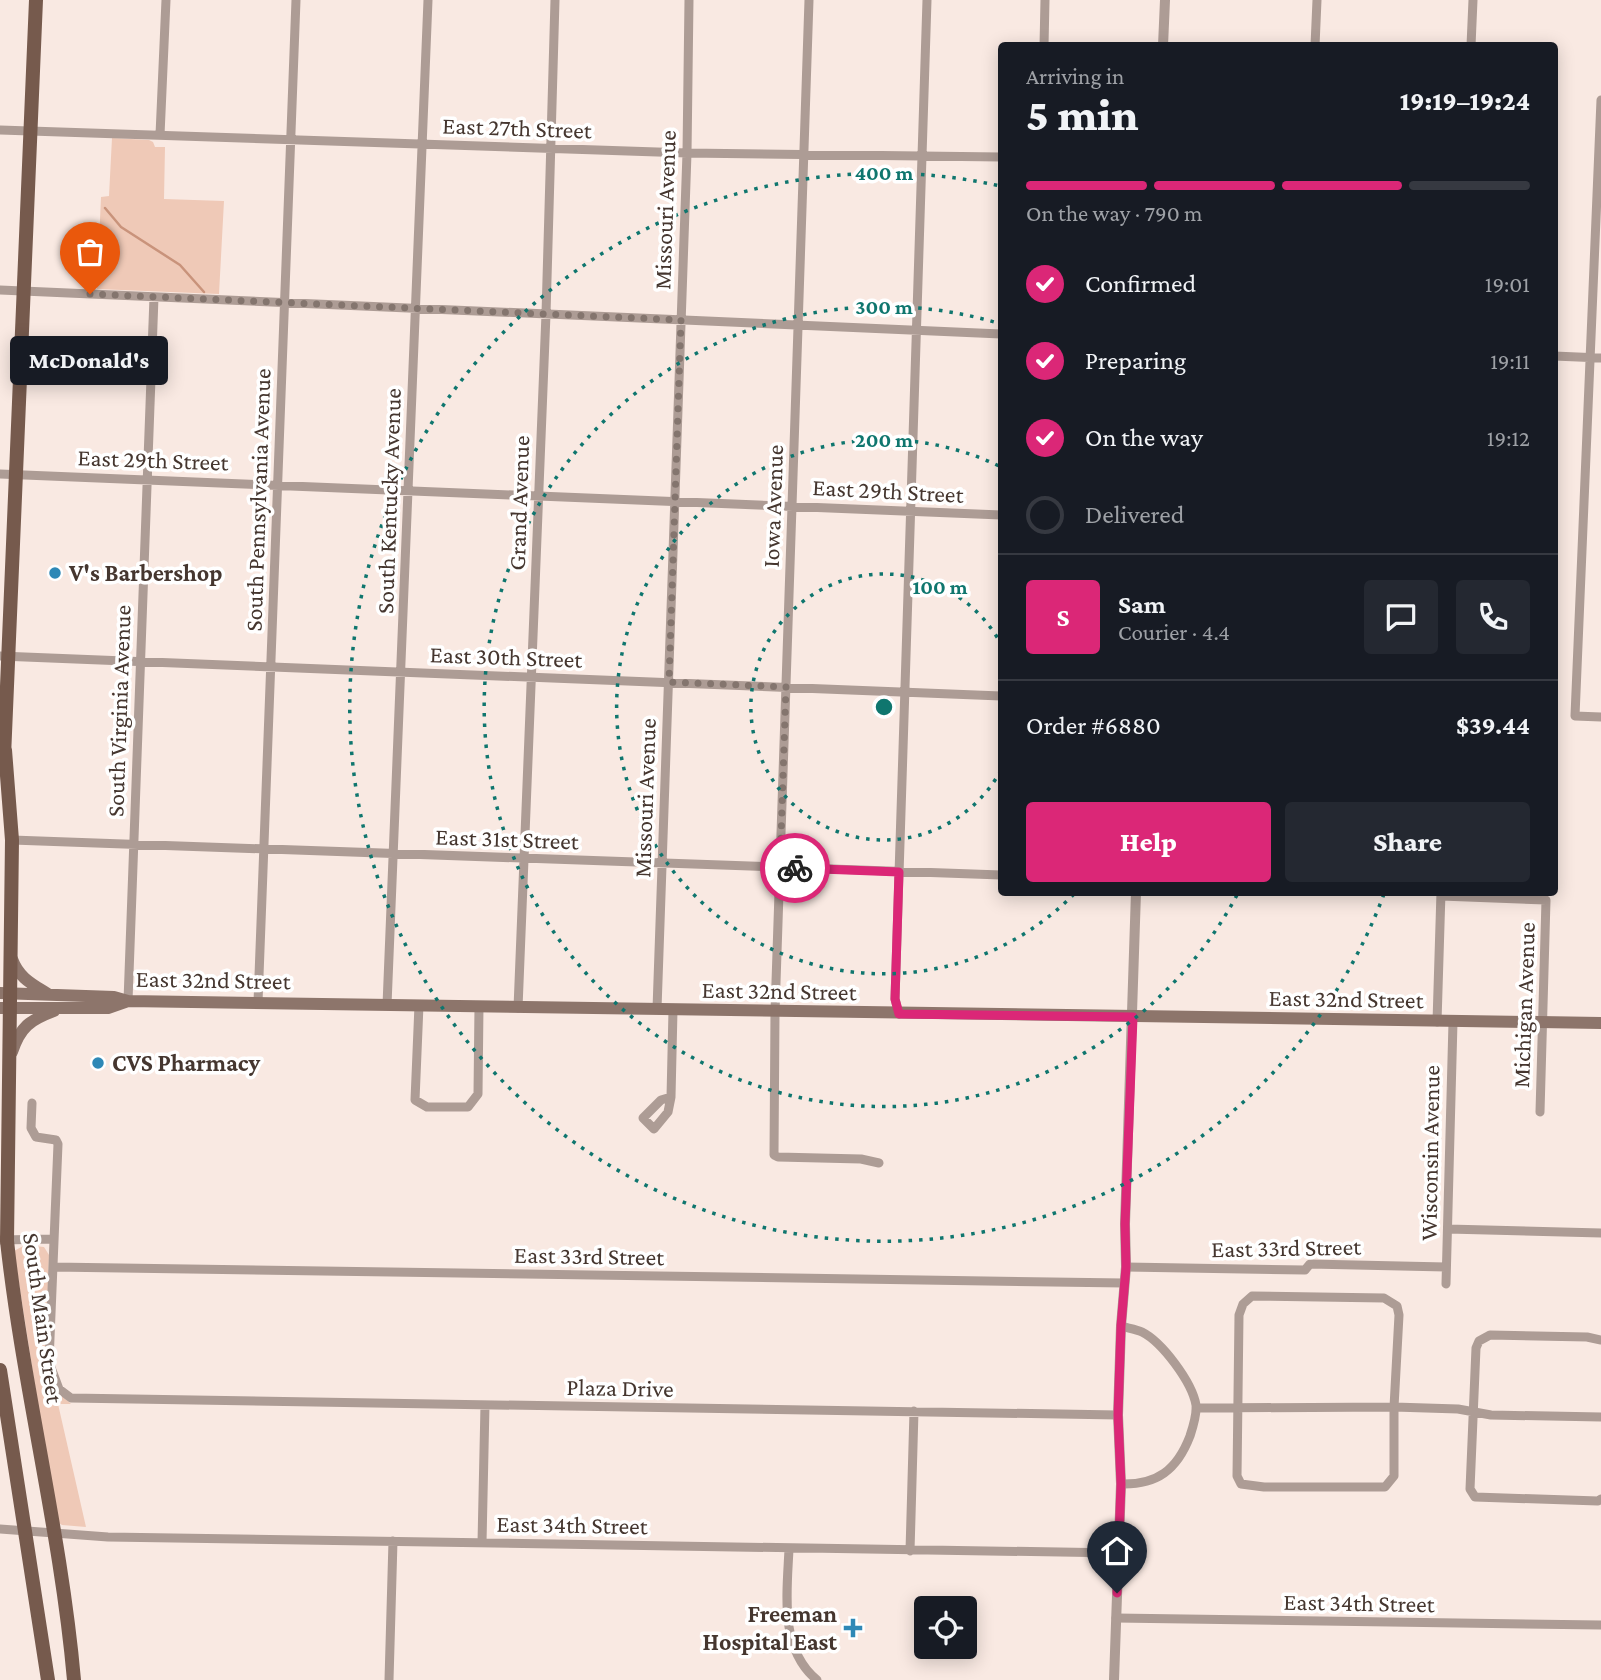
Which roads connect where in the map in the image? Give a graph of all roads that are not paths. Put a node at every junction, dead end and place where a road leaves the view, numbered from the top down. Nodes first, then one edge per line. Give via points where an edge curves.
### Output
1 (36, 0) edge
2 (166, 0) edge
3 (296, 0) edge
4 (428, 0) edge
5 (555, 0) edge
6 (689, 0) edge
7 (809, 0) edge
8 (927, 0) edge
9 (1045, 0) edge
10 (1165, 0) edge
11 (1317, 0) edge
12 (1473, 0) edge
13 (1044, 42) edge
14 (1163, 42) edge
15 (1315, 42) edge
16 (1471, 42) edge
17 (1601, 100) edge
18 (0, 130) edge
19 (31, 131) junction
20 (160, 135) junction
21 (291, 138) junction
22 (422, 144) junction
23 (550, 148) junction
24 (687, 153) junction
25 (804, 154) junction
26 (921, 155) junction
27 (998, 157) edge
28 (0, 290) edge
29 (25, 291) junction
30 (154, 297) junction
31 (285, 302) junction
32 (416, 308) junction
33 (545, 314) junction
34 (681, 320) junction
35 (799, 325) junction
36 (916, 330) junction
37 (998, 334) edge
38 (1558, 356) edge
39 (1591, 358) junction
40 (1601, 358) edge
41 (0, 474) edge
42 (17, 475) junction
43 (147, 479) junction
44 (278, 485) junction
45 (410, 490) junction
46 (538, 495) junction
47 (675, 501) junction
48 (792, 506) junction
49 (911, 511) junction
50 (998, 515) edge
51 (4, 656) edge
52 (141, 661) junction
53 (271, 666) junction
54 (401, 672) junction
55 (532, 677) junction
56 (669, 682) junction
57 (786, 687) junction
58 (904, 691) junction
59 (998, 696) edge
60 (1601, 717) edge
61 (5, 750) junction
62 (0, 795) edge
63 (12, 840) junction
64 (133, 844) junction
65 (263, 849) junction
66 (394, 854) junction
67 (525, 858) junction
68 (662, 864) junction
69 (780, 868) junction
70 (899, 872) junction
71 (998, 876) edge
72 (1136, 896) edge
73 (1441, 896) edge
74 (1476, 896) edge
75 (11, 955) junction
76 (48, 994) junction
77 (5, 1000) edge
78 (128, 1001) junction
79 (258, 1002) junction
80 (387, 1004) junction
81 (419, 1005) junction
82 (479, 1006) junction
83 (62, 1008) junction
84 (518, 1008) junction
85 (657, 1009) junction
86 (674, 1010) junction
87 (775, 1012) junction
88 (899, 1014) junction
89 (1133, 1017) junction
90 (1437, 1022) junction
91 (1453, 1022) junction
92 (1542, 1023) junction
93 (1601, 1023) edge
94 (10, 1059) junction
95 (671, 1097) dead end
96 (32, 1103) dead end
97 (1540, 1112) dead end
98 (879, 1163) dead end
99 (1448, 1229) junction
100 (1601, 1233) edge
101 (54, 1239) junction
102 (4, 1240) edge
103 (52, 1267) junction
104 (1126, 1267) junction
105 (1447, 1267) junction
106 (1124, 1283) junction
107 (1446, 1284) dead end
108 (1121, 1326) junction
109 (1601, 1340) edge
110 (0, 1370) edge
111 (485, 1405) junction
112 (1237, 1407) junction
113 (1394, 1407) junction
114 (1196, 1408) junction
115 (914, 1411) junction
116 (1475, 1413) junction
117 (1118, 1415) junction
118 (1601, 1417) edge
119 (1121, 1484) junction
120 (1601, 1499) edge
121 (0, 1529) edge
122 (25, 1531) junction
123 (54, 1533) junction
124 (393, 1541) junction
125 (482, 1543) junction
126 (789, 1549) junction
127 (910, 1551) junction
128 (1119, 1553) junction
129 (1116, 1618) junction
130 (1601, 1625) edge
131 (48, 1680) edge
132 (74, 1680) edge
133 (389, 1680) edge
134 (817, 1680) edge
135 (1114, 1680) edge

1 - 19 main road, South Main Street
2 - 20 street
3 - 21 street, South Pennsylvania Avenue
4 - 22 street, South Kentucky Avenue
5 - 23 street, Grand Avenue
6 - 24 street, Missouri Avenue
7 - 25 street, Iowa Avenue
8 - 26 street
9 - 13 street
10 - 14 street
11 - 15 street
12 - 16 street
17 - 39 street
18 - 19 street, East 27th Street
19 - 20 street, East 27th Street
19 - 29 main road, South Main Street
20 - 21 street, East 27th Street
21 - 22 street, East 27th Street
21 - 31 street, South Pennsylvania Avenue
22 - 23 street, East 27th Street
22 - 32 street, South Kentucky Avenue
23 - 24 street, East 27th Street
23 - 33 street, Grand Avenue
24 - 25 street, East 27th Street
24 - 34 street, Missouri Avenue
25 - 26 street, East 27th Street
25 - 35 street, Iowa Avenue
26 - 27 street, East 27th Street
26 - 36 street
28 - 29 street
29 - 30 street
29 - 42 main road, South Main Street
30 - 31 street
30 - 43 street, South Virginia Avenue
31 - 32 street
31 - 44 street, South Pennsylvania Avenue
32 - 33 street
32 - 45 street, South Kentucky Avenue
33 - 34 street
33 - 46 street, Grand Avenue
34 - 35 street
34 - 47 street, Missouri Avenue
35 - 36 street
35 - 48 street, Iowa Avenue
36 - 37 street
36 - 49 street
38 - 39 street
39 - 40 street
39 - 60 street via 1575,716
41 - 42 street, East 29th Street
42 - 43 street, East 29th Street
42 - 51 main road, South Main Street
43 - 44 street, East 29th Street
43 - 52 street, South Virginia Avenue
44 - 45 street, East 29th Street
44 - 53 street, South Pennsylvania Avenue
45 - 46 street, East 29th Street
45 - 54 street, South Kentucky Avenue
46 - 47 street, East 29th Street
46 - 55 street, Grand Avenue
47 - 48 street, East 29th Street
47 - 56 street, Missouri Avenue
48 - 49 street, East 29th Street
48 - 57 street, Iowa Avenue
49 - 50 street, East 29th Street
49 - 58 street
51 - 52 street, East 30th Street
51 - 61 main road, South Main Street
52 - 53 street, East 30th Street
52 - 64 street, South Virginia Avenue
53 - 54 street, East 30th Street
53 - 65 street, South Pennsylvania Avenue
54 - 55 street, East 30th Street
54 - 66 street, South Kentucky Avenue
55 - 56 street, East 30th Street
55 - 67 street, Grand Avenue
56 - 57 street, East 30th Street
56 - 68 street, Missouri Avenue
57 - 58 street, East 30th Street
57 - 69 street, Iowa Avenue
58 - 59 street, East 30th Street
58 - 70 street
61 - 62 main road, South Main Street
61 - 63 main road, South Main Street
63 - 64 street, East 31st Street
63 - 75 main road, South Main Street
64 - 65 street, East 31st Street
64 - 78 street, South Virginia Avenue
65 - 66 street, East 31st Street
65 - 79 street, South Pennsylvania Avenue
66 - 67 street, East 31st Street
66 - 80 street, South Kentucky Avenue
67 - 68 street, East 31st Street
67 - 84 street, Grand Avenue
68 - 69 street, East 31st Street
68 - 85 street, Missouri Avenue
69 - 70 street, East 31st Street
69 - 87 street, Iowa Avenue
70 - 71 street, East 31st Street
70 - 88 street via 895,999
72 - 89 street
73 - 90 street
74 - 92 street, Michigan Avenue via 1546,900
75 - 76 main road via 23,979
75 - 77 main road, South Main Street
76 - 77 main road, East 32nd Street
76 - 78 main road, East 32nd Street via 114,996
77 - 83 main road
77 - 94 main road, South Main Street
78 - 79 main road, East 32nd Street
78 - 83 main road via 108,1008
79 - 80 main road, East 32nd Street
80 - 81 main road, East 32nd Street
81 - 82 main road, East 32nd Street
81 - 82 street via 415,1100 428,1107 468,1107 478,1094
82 - 84 main road, East 32nd Street
83 - 94 main road via 34,1019 18,1035
84 - 85 main road, East 32nd Street
85 - 86 main road, East 32nd Street
86 - 87 main road, East 32nd Street
86 - 95 street
87 - 88 main road, East 32nd Street
87 - 98 street, Iowa Avenue via 774,1154
88 - 89 main road, East 32nd Street
89 - 90 main road, East 32nd Street
89 - 104 street
90 - 91 main road, East 32nd Street
91 - 92 main road, East 32nd Street
91 - 99 street, Wisconsin Avenue
92 - 93 main road, East 32nd Street
92 - 97 street, Michigan Avenue
94 - 102 main road, South Main Street
96 - 101 street, Plaza Drive via 31,1128 36,1137 58,1144
99 - 100 street
99 - 105 street, Wisconsin Avenue
101 - 102 street
101 - 103 street, Plaza Drive
102 - 123 main road, South Main Street
103 - 106 street, East 33rd Street
103 - 111 street, Plaza Drive via 49,1362 59,1389 71,1398
104 - 105 street, East 33rd Street
104 - 106 street
105 - 107 street, Wisconsin Avenue
106 - 108 street
108 - 114 street via 1142,1332 1167,1355 1181,1373
108 - 117 street
109 - 116 street via 1490,1335 1479,1340
110 - 122 main road, South Main Street
111 - 115 street, Plaza Drive
111 - 125 street
112 - 113 street
112 - 113 street via 1237,1476 1241,1485 1385,1487 1394,1476
112 - 113 street via 1239,1315 1252,1296 1384,1298 1397,1306
112 - 114 street
113 - 116 street
114 - 119 street via 1192,1431 1177,1462 1150,1482
115 - 117 street, Plaza Drive
115 - 127 street
116 - 118 street
116 - 120 street via 1470,1489 1475,1497
117 - 119 street
119 - 128 street
121 - 122 street, East 34th Street
122 - 123 street, East 34th Street
122 - 131 main road, South Main Street
123 - 124 street, East 34th Street
123 - 132 main road, South Main Street
124 - 125 street, East 34th Street
124 - 133 street
125 - 126 street, East 34th Street
126 - 127 street, East 34th Street
126 - 134 street via 788,1620 794,1651
127 - 128 street, East 34th Street
128 - 129 street
129 - 130 street, East 34th Street
129 - 135 street

